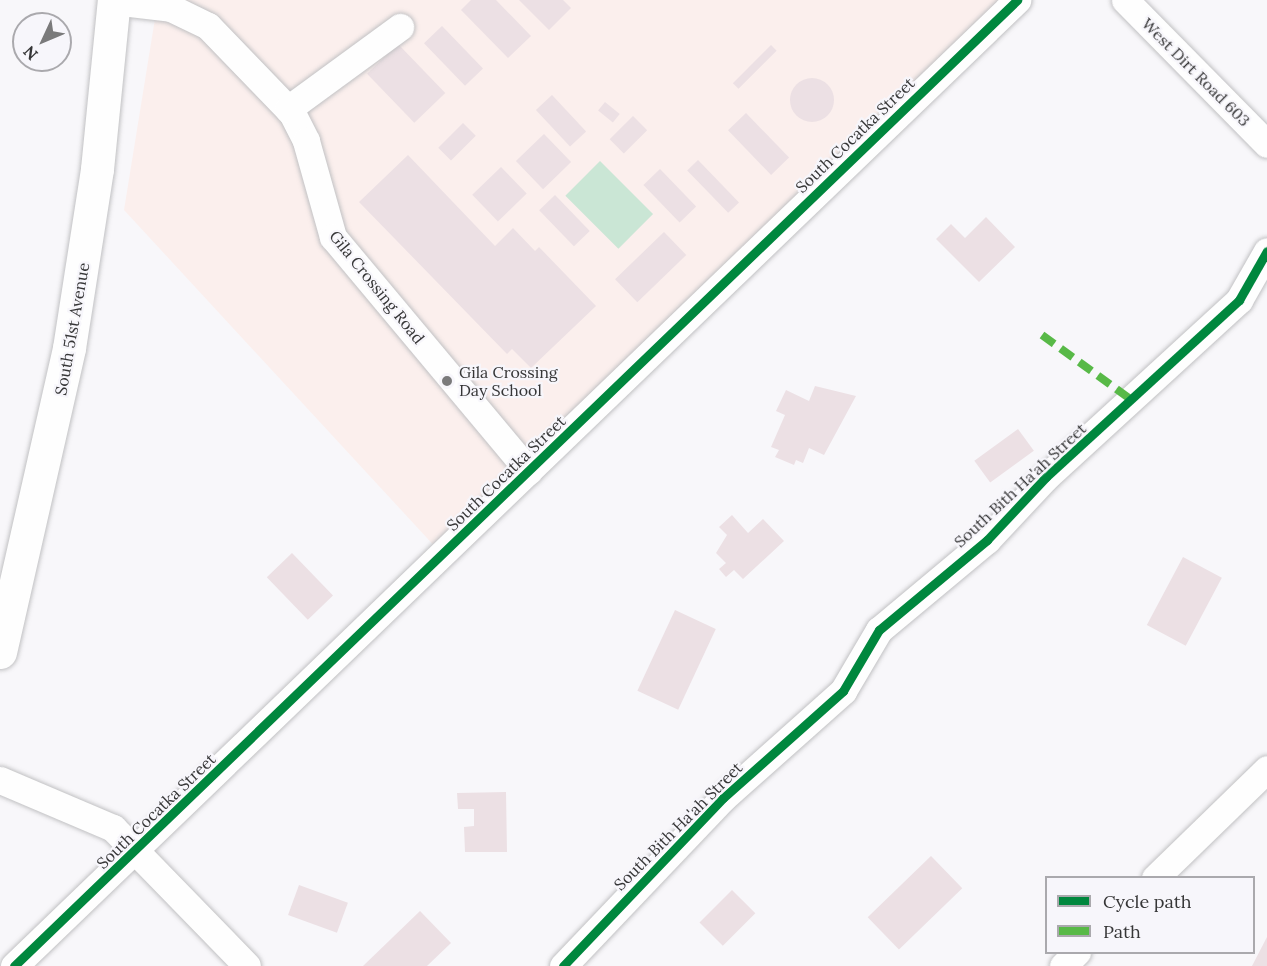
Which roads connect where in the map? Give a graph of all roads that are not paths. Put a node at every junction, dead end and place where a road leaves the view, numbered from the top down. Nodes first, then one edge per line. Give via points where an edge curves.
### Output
1 (113, 0) edge
2 (1017, 0) edge
3 (1125, 0) edge
4 (400, 27) dead end
5 (288, 109) junction
6 (1267, 144) edge
7 (1267, 251) edge
8 (529, 471) junction
9 (0, 652) edge
10 (1267, 769) edge
11 (0, 780) edge
12 (137, 851) junction
13 (1157, 876) edge
14 (1075, 954) edge
15 (14, 966) edge
16 (247, 966) edge
17 (563, 966) edge
18 (1064, 966) edge

1 - 5 street, Gila Crossing Road via 171,8 208,26
1 - 9 main road, South 51st Avenue via 97,169 71,337
2 - 8 street, South Cocatka Street
3 - 6 street, West Dirt Road 603
4 - 5 street
5 - 8 street, Gila Crossing Road via 306,141 333,237
7 - 17 street, South Bith Ha'ah Street via 1239,300 1046,477 987,540 879,630 843,691 723,798
8 - 12 street, South Cocatka Street
10 - 13 street
11 - 12 street via 86,812
12 - 15 street, South Cocatka Street
12 - 16 street
14 - 18 street

